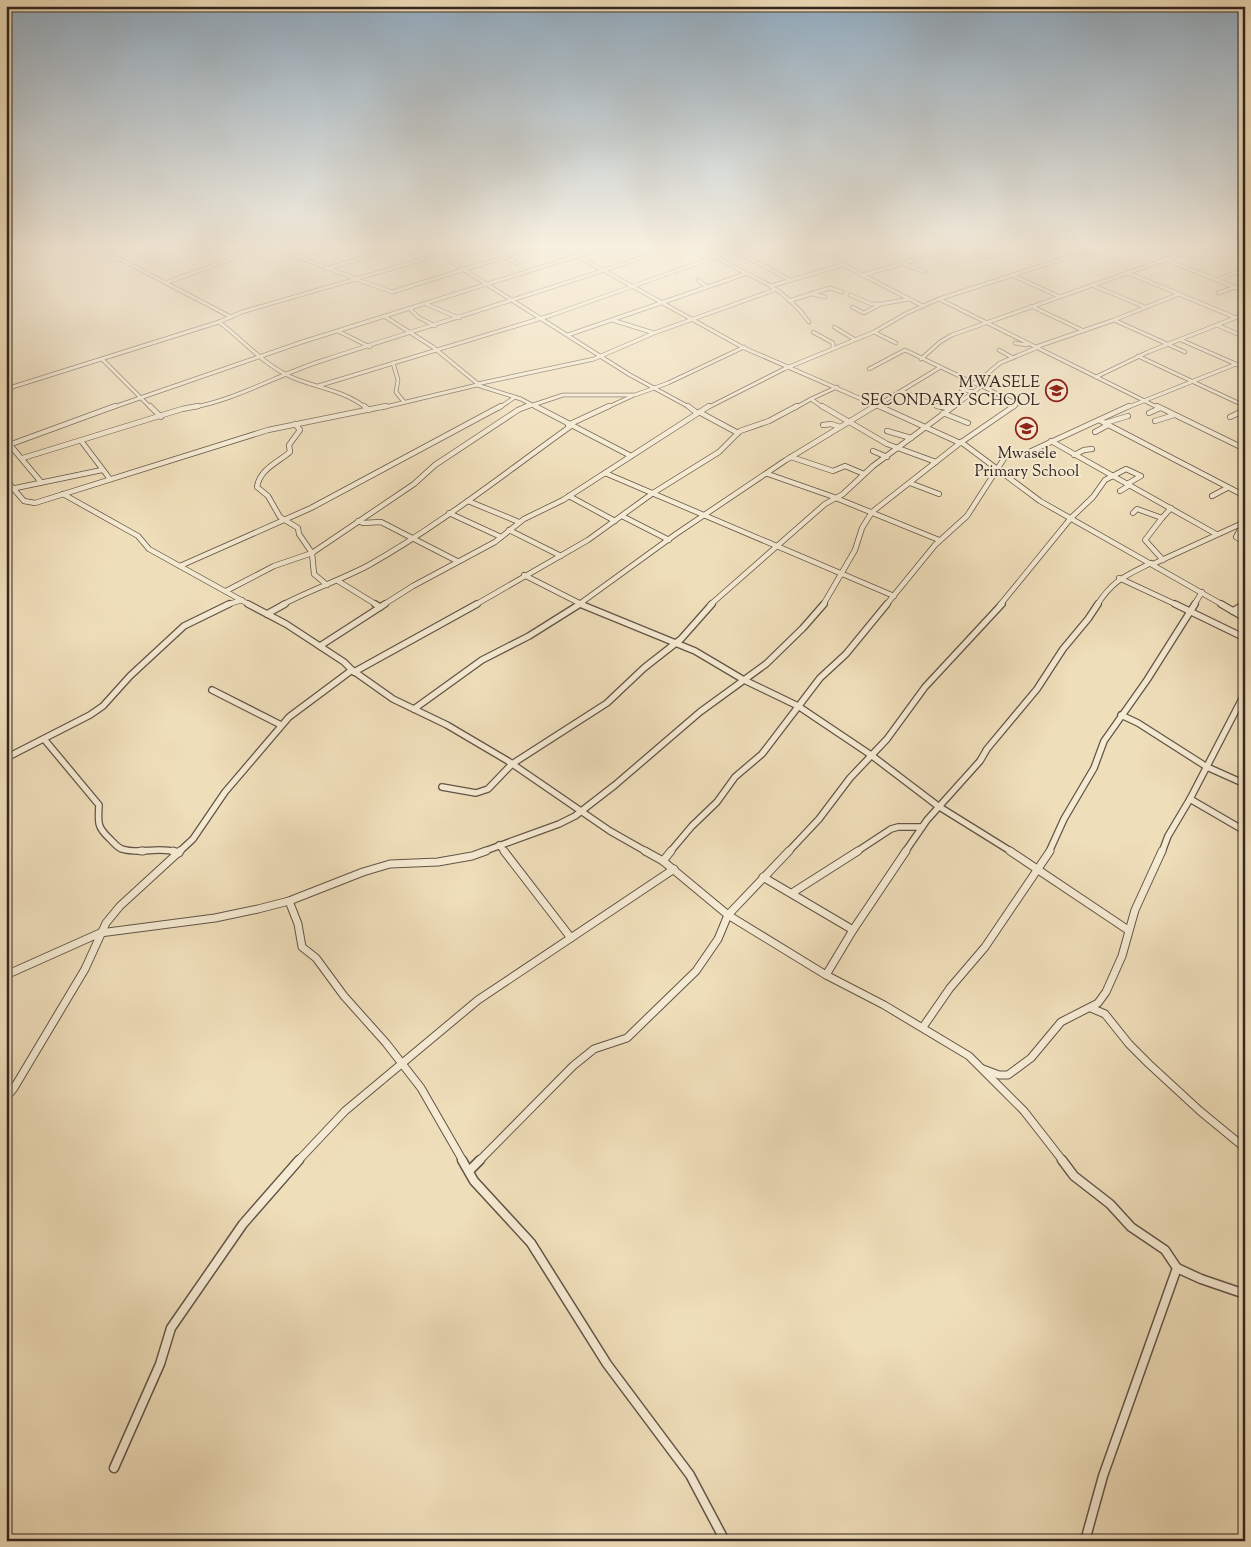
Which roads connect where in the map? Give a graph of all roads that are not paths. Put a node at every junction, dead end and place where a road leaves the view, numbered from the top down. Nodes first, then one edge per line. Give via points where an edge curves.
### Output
1 (368, 321) edge
2 (393, 321) edge
3 (424, 321) edge
4 (449, 321) edge
5 (532, 321) edge
6 (547, 321) edge
7 (608, 321) edge
8 (616, 321) edge
9 (686, 321) edge
10 (696, 321) edge
11 (892, 321) edge
12 (1065, 321) edge
13 (1110, 321) edge
14 (1117, 321) edge
15 (1225, 321) edge
16 (219, 322) joint
17 (987, 322) joint
18 (1217, 325) junction
19 (434, 326) junction
20 (834, 327) dead end
21 (1084, 330) junction
22 (338, 331) junction
23 (813, 332) dead end
24 (874, 332) junction
25 (414, 333) junction
26 (654, 333) junction
27 (568, 335) junction
28 (1245, 337) edge
29 (854, 340) junction
30 (1181, 340) junction
31 (896, 343) dead end
32 (1015, 343) dead end
33 (1167, 345) junction
34 (370, 347) junction
35 (744, 347) junction
36 (834, 348) junction
37 (1036, 348) junction
38 (437, 350) junction
39 (999, 350) dead end
40 (1185, 352) dead end
41 (602, 356) junction
42 (1138, 356) junction
43 (260, 358) junction
44 (1013, 358) junction
45 (102, 359) junction
46 (921, 359) junction
47 (393, 363) junction
48 (1236, 364) junction
49 (789, 366) junction
50 (939, 368) junction
51 (1245, 368) edge
52 (869, 369) dead end
53 (286, 374) junction
54 (1096, 377) junction
55 (1190, 382) junction
56 (478, 384) junction
57 (318, 386) junction
58 (473, 386) junction
59 (978, 386) junction
60 (837, 387) junction
61 (654, 388) junction
62 (6, 389) edge
63 (960, 389) dead end
64 (902, 391) junction
65 (973, 392) junction
66 (636, 394) junction
67 (142, 397) junction
68 (515, 397) junction
69 (811, 399) junction
70 (1143, 401) junction
71 (404, 402) junction
72 (532, 405) junction
73 (878, 405) junction
74 (949, 408) junction
75 (1160, 408) junction
76 (1245, 408) edge
77 (369, 410) junction
78 (698, 411) junction
79 (943, 413) junction
80 (1149, 413) dead end
81 (1174, 414) junction
82 (1128, 416) dead end
83 (161, 417) junction
84 (1230, 418) dead end
85 (1099, 420) junction
86 (1155, 421) dead end
87 (848, 422) junction
88 (968, 423) dead end
89 (295, 424) junction
90 (1107, 424) junction
91 (570, 425) junction
92 (823, 425) dead end
93 (840, 427) junction
94 (928, 427) junction
95 (887, 431) dead end
96 (738, 432) junction
97 (1094, 432) dead end
98 (911, 438) junction
99 (1051, 441) junction
100 (82, 442) junction
101 (961, 443) junction
102 (8, 446) edge
103 (899, 448) junction
104 (1092, 449) dead end
105 (1245, 449) edge
106 (873, 451) dead end
107 (1074, 455) junction
108 (631, 456) junction
109 (791, 457) junction
110 (887, 457) junction
111 (23, 458) junction
112 (936, 462) junction
113 (996, 468) junction
114 (102, 470) junction
115 (605, 473) junction
116 (768, 474) junction
117 (864, 474) junction
118 (1111, 476) junction
119 (110, 479) junction
120 (6, 480) edge
121 (41, 482) junction
122 (910, 483) junction
123 (1128, 485) junction
124 (1228, 488) junction
125 (14, 489) junction
126 (6, 490) edge
127 (1120, 491) dead end
128 (653, 493) junction
129 (63, 494) junction
130 (939, 494) dead end
131 (569, 496) junction
132 (1212, 496) dead end
133 (1245, 496) edge
134 (837, 498) junction
135 (468, 501) junction
136 (1171, 508) junction
137 (872, 512) junction
138 (448, 513) junction
139 (1132, 513) dead end
140 (705, 515) junction
141 (622, 516) junction
142 (1071, 518) junction
143 (1162, 518) junction
144 (284, 521) junction
145 (358, 521) junction
146 (615, 521) junction
147 (519, 522) junction
148 (1244, 522) edge
149 (510, 530) junction
150 (1216, 534) junction
151 (411, 537) junction
152 (501, 537) junction
153 (668, 540) junction
154 (939, 540) junction
155 (1245, 542) edge
156 (775, 546) junction
157 (312, 553) junction
158 (561, 556) junction
159 (1163, 560) junction
160 (458, 561) junction
161 (1152, 563) junction
162 (180, 566) junction
163 (842, 574) junction
164 (524, 575) junction
165 (1119, 578) junction
166 (338, 581) junction
167 (327, 586) junction
168 (226, 591) junction
169 (1202, 592) junction
170 (894, 596) junction
171 (242, 600) junction
172 (580, 604) junction
173 (1245, 604) edge
174 (380, 606) junction
175 (1233, 611) junction
176 (1190, 613) junction
177 (267, 614) junction
178 (1245, 618) edge
179 (1245, 638) edge
180 (676, 642) junction
181 (320, 646) junction
182 (353, 671) junction
183 (744, 680) junction
184 (212, 690) dead end
185 (1245, 693) edge
186 (798, 706) junction
187 (414, 709) junction
188 (1121, 715) junction
189 (281, 725) junction
190 (44, 739) junction
191 (871, 755) junction
192 (6, 758) edge
193 (512, 764) junction
194 (1207, 767) junction
195 (1245, 784) edge
196 (442, 787) dead end
197 (1190, 798) junction
198 (938, 806) junction
199 (582, 812) junction
200 (922, 827) junction
201 (1245, 831) edge
202 (499, 846) junction
203 (178, 853) junction
204 (663, 861) junction
205 (1038, 868) junction
206 (674, 869) junction
207 (763, 877) junction
208 (792, 893) junction
209 (290, 901) junction
210 (728, 914) junction
211 (853, 930) junction
212 (1128, 930) junction
213 (100, 933) junction
214 (571, 938) junction
215 (6, 975) edge
216 (826, 975) junction
217 (1091, 1008) junction
218 (923, 1027) junction
219 (401, 1063) junction
220 (980, 1067) junction
221 (6, 1098) edge
222 (1245, 1148) edge
223 (469, 1172) junction
224 (1176, 1268) junction
225 (1245, 1294) edge
226 (114, 1468) dead end
227 (725, 1541) edge
228 (1085, 1541) edge

1 - 22 street
2 - 25 street
3 - 19 street
4 - 19 street
5 - 38 street
6 - 27 street
7 - 27 street
8 - 26 street
9 - 26 street
10 - 35 street
11 - 24 street
12 - 21 street
13 - 21 street
14 - 33 street
15 - 18 street
16 - 43 street
16 - 45 street
17 - 37 street
17 - 46 street via 949,337
18 - 28 street
18 - 30 street
19 - 25 street
20 - 29 street
21 - 37 street
22 - 34 street
22 - 43 street
23 - 36 street via 833,343
24 - 29 street
24 - 31 street
25 - 34 street
25 - 38 street
26 - 41 street
27 - 41 street
29 - 36 street
30 - 33 street
30 - 48 street
32 - 37 street
33 - 40 street
33 - 42 street
34 - 53 street
35 - 49 street
35 - 61 street
36 - 49 street
37 - 44 street
37 - 54 street
38 - 47 street
38 - 56 street
39 - 44 street
41 - 56 street
41 - 61 street
42 - 54 street
42 - 55 street
43 - 53 street
43 - 67 street
44 - 59 street via 998,364
45 - 62 street
45 - 67 street
46 - 50 street
46 - 52 street via 904,350
47 - 57 street
47 - 71 street via 398,380 396,392
48 - 51 street
48 - 55 street
49 - 60 street
49 - 78 street
50 - 59 street
50 - 64 street
53 - 57 street
53 - 83 street via 205,405
54 - 70 street
55 - 70 street
55 - 76 street
56 - 58 street
57 - 77 street via 350,398
58 - 68 street
58 - 71 street
59 - 65 street
59 - 101 street via 1016,405
60 - 69 street
60 - 73 street
61 - 66 street
61 - 78 street
63 - 65 street
64 - 73 street
64 - 74 street via 940,408
65 - 74 street
66 - 72 street via 565,395
66 - 91 street
67 - 83 street
67 - 102 street
68 - 72 street
68 - 144 street via 349,489
69 - 87 street
69 - 96 street via 769,421
70 - 75 street
70 - 85 street
71 - 77 street
72 - 91 street
72 - 145 street via 486,430
73 - 87 street
73 - 94 street
74 - 79 street
75 - 80 street
75 - 81 street
76 - 84 street
77 - 89 street
78 - 96 street
78 - 108 street
79 - 88 street
79 - 94 street
81 - 86 street
81 - 105 street
82 - 90 street
83 - 100 street
85 - 90 street
85 - 99 street
87 - 93 street
87 - 103 street
89 - 119 street via 259,432
89 - 144 street via 300,430 289,446 290,452 272,464 258,480 258,490 268,496
90 - 97 street
90 - 124 street
91 - 108 street
91 - 135 street
92 - 93 street
93 - 109 street
94 - 98 street
94 - 101 street
95 - 98 street
96 - 128 street via 719,452
98 - 103 street
99 - 107 street
99 - 113 street via 1027,453 1006,456
100 - 111 street
100 - 114 street via 93,452
101 - 112 street
101 - 113 street
102 - 111 street
103 - 110 street
103 - 112 street
104 - 107 street
106 - 110 street
107 - 118 street
108 - 115 street
109 - 116 street
109 - 117 street via 834,471 845,466
110 - 117 street
111 - 121 street
112 - 122 street
113 - 142 street via 1040,501
113 - 154 street via 967,516
114 - 119 street
114 - 121 street
115 - 128 street
115 - 131 street
116 - 134 street
116 - 140 street
117 - 134 street
118 - 123 street
118 - 123 street via 1126,469 1141,476
118 - 142 street
119 - 129 street
120 - 125 street
121 - 125 street
122 - 130 street
122 - 137 street
123 - 127 street
123 - 136 street
124 - 132 street
124 - 133 street
125 - 126 street
125 - 129 street via 29,503
128 - 140 street
128 - 141 street
129 - 162 street via 138,536 150,549
131 - 146 street
131 - 147 street
134 - 137 street
134 - 156 street
135 - 138 street
135 - 147 street
136 - 143 street
136 - 150 street
137 - 154 street
137 - 163 street
138 - 151 street
138 - 152 street
139 - 143 street via 1137,509
140 - 153 street
140 - 156 street
141 - 146 street
141 - 153 street
142 - 161 street
142 - 191 street via 1006,599 925,687
143 - 159 street via 1146,543
144 - 157 street via 298,528
144 - 162 street
145 - 151 street via 381,522
145 - 157 street
146 - 158 street
147 - 149 street
148 - 150 street
148 - 155 street via 1236,536
149 - 152 street
149 - 158 street
150 - 159 street
151 - 160 street
151 - 166 street
152 - 160 street
153 - 172 street
154 - 170 street
156 - 163 street
156 - 180 street via 706,609
157 - 167 street via 314,574
157 - 168 street via 269,568
158 - 164 street
159 - 161 street
160 - 174 street
161 - 165 street
161 - 169 street
162 - 168 street
163 - 170 street
163 - 183 street via 821,609 766,664
164 - 172 street
164 - 182 street via 455,617
165 - 176 street
165 - 198 street via 980,761
166 - 167 street
166 - 174 street
167 - 177 street via 286,602
168 - 171 street
169 - 175 street
169 - 176 street
170 - 186 street
171 - 177 street
171 - 190 street via 187,624 126,680 103,706
172 - 180 street
172 - 187 street via 482,660
173 - 175 street
174 - 181 street
175 - 178 street
176 - 179 street
176 - 188 street
177 - 181 street
180 - 183 street
180 - 193 street via 607,703
181 - 182 street
182 - 187 street via 393,699
182 - 189 street via 296,710
183 - 186 street
183 - 199 street via 700,712
184 - 189 street
185 - 194 street
186 - 191 street
186 - 204 street via 762,754 735,777 717,802
187 - 193 street
188 - 194 street
188 - 205 street via 1104,741 1094,768
189 - 203 street
190 - 192 street
190 - 203 street via 99,805 98,827 106,836 126,850 164,848
191 - 198 street
191 - 207 street via 819,819
193 - 196 street via 501,778 480,793
193 - 199 street
194 - 195 street
194 - 197 street
197 - 201 street
197 - 212 street via 1168,836
198 - 200 street
198 - 205 street
199 - 202 street
199 - 204 street
200 - 208 street via 891,829
200 - 211 street
202 - 209 street via 449,861 390,864
202 - 214 street
203 - 213 street via 126,899
204 - 206 street
205 - 212 street
205 - 218 street via 985,947 950,988
206 - 210 street
206 - 214 street
207 - 208 street
207 - 210 street
208 - 211 street
209 - 213 street via 216,918
209 - 219 street via 302,947 316,958
210 - 216 street
210 - 223 street via 709,955 661,1006 628,1038 594,1049 579,1061
211 - 216 street
212 - 217 street via 1122,956 1106,992
213 - 215 street
213 - 221 street via 85,969
214 - 219 street via 478,1000
216 - 218 street
217 - 220 street via 1061,1022 1031,1058 1008,1075
217 - 222 street via 1105,1014 1149,1064
218 - 220 street via 963,1052
219 - 223 street via 421,1088
219 - 226 street via 345,1111 234,1235 172,1328 160,1364
220 - 224 street via 1024,1111 1074,1176 1110,1204 1131,1227 1165,1250
223 - 227 street via 531,1243 607,1364 690,1475
224 - 225 street
224 - 228 street via 1103,1476

